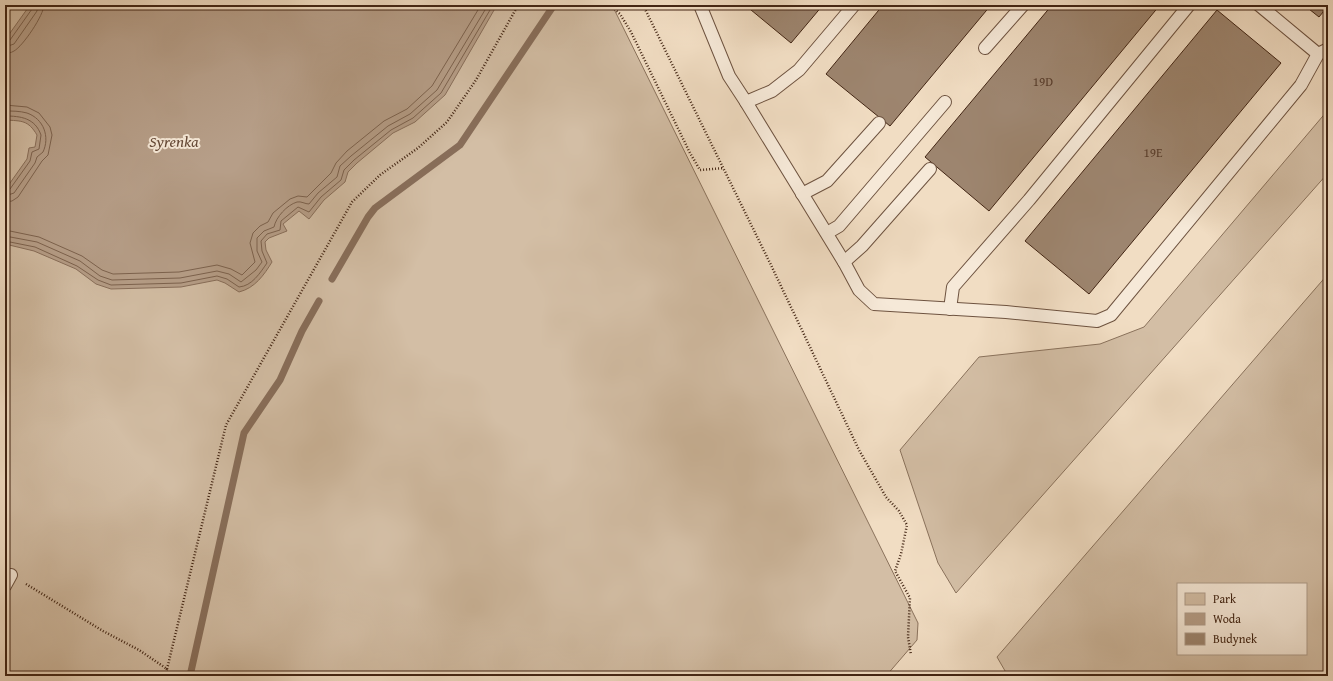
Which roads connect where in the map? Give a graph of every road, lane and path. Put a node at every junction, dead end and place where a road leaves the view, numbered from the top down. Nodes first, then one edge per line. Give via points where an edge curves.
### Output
1 (520, 5) edge
2 (610, 5) edge
3 (642, 5) edge
4 (700, 5) edge
5 (854, 5) edge
6 (1023, 5) edge
7 (1189, 5) edge
8 (1259, 5) edge
9 (986, 48) dead end
10 (1323, 51) edge
11 (746, 102) junction
12 (945, 102) dead end
13 (879, 123) dead end
14 (724, 168) junction
15 (930, 169) dead end
16 (802, 194) junction
17 (826, 233) junction
18 (844, 262) junction
19 (950, 309) junction
20 (11, 575) joint
21 (5, 586) edge
22 (911, 655) dead end
23 (166, 669) junction
24 (165, 676) edge

1 - 23 path via 476,80 447,122 418,148 380,175 352,202 226,425
2 - 14 path via 620,14 631,32 700,170
3 - 14 path
4 - 11 lane via 729,76
5 - 11 lane via 799,70 772,91
6 - 9 lane
7 - 19 lane via 1029,200 953,287
8 - 10 lane
10 - 19 lane via 1301,85 1111,315 1097,321
11 - 16 lane
12 - 17 lane via 839,226
13 - 16 lane via 828,181
14 - 22 path via 859,450 886,497 907,525 895,571 910,598 908,637
15 - 18 lane via 862,246
16 - 17 lane
17 - 18 lane
18 - 19 lane via 859,290 874,304
20 - 21 lane
20 - 23 path via 139,650
23 - 24 path

